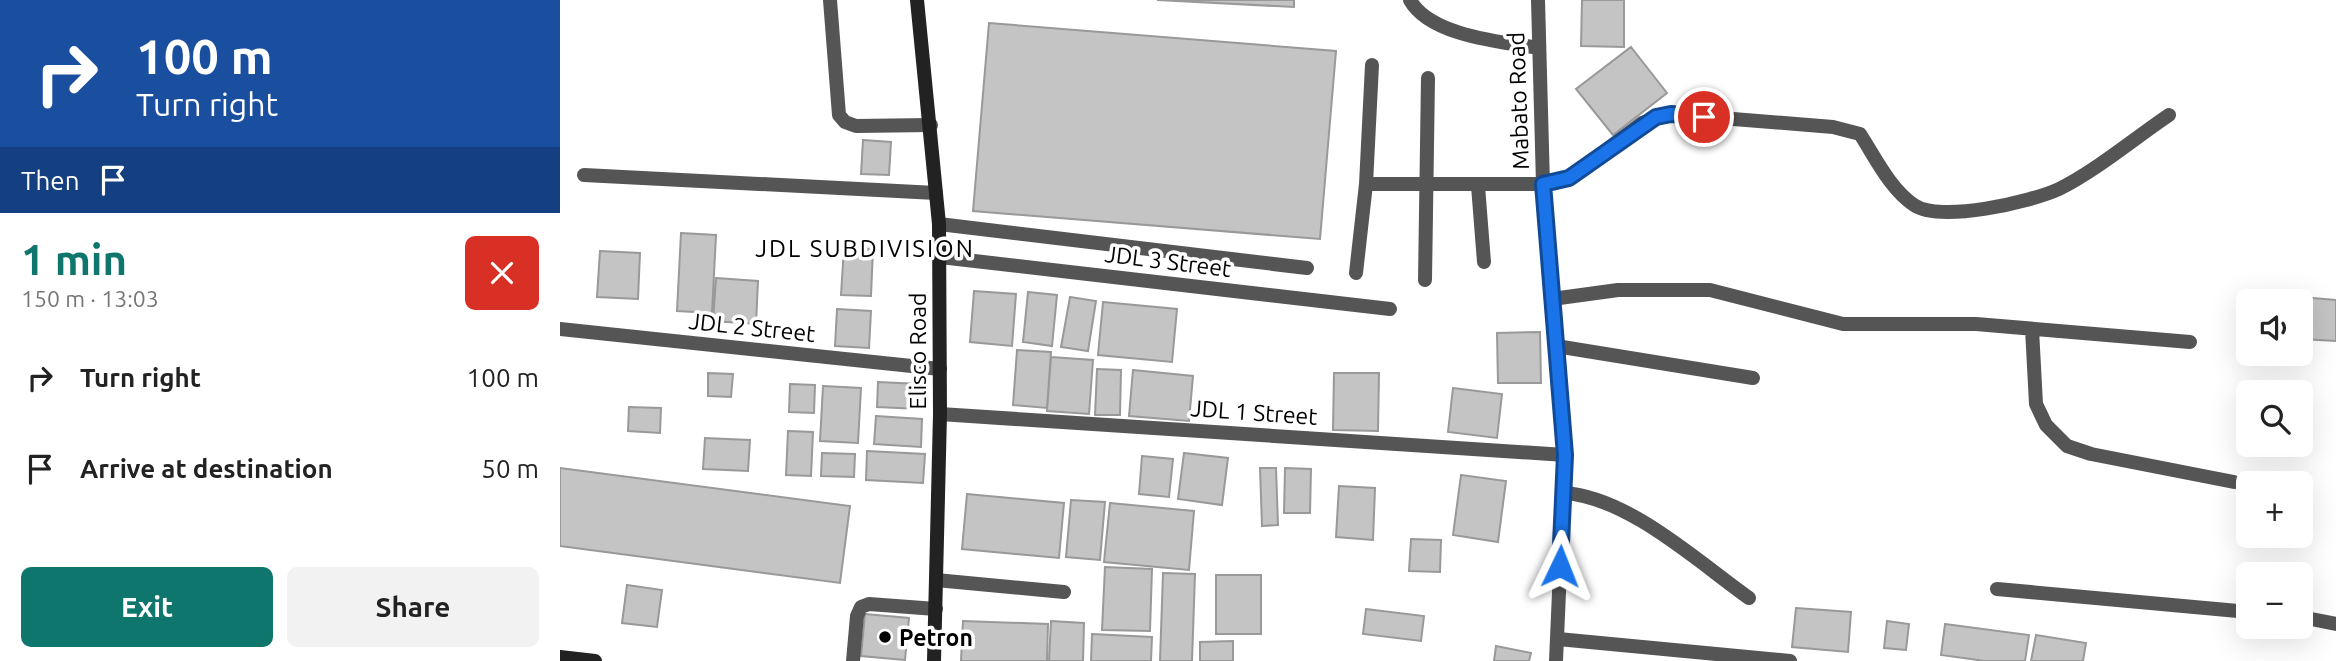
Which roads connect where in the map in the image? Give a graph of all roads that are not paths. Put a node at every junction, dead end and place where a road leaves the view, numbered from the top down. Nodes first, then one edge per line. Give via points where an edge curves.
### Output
1 (830, 0) edge
2 (917, 0) edge
3 (1410, 0) edge
4 (1538, 0) edge
5 (1539, 48) junction
6 (1372, 65) dead end
7 (1428, 78) dead end
8 (2169, 115) dead end
9 (931, 125) junction
10 (584, 175) dead end
11 (1366, 184) junction
12 (1429, 184) junction
13 (1543, 184) junction
14 (1478, 186) junction
15 (936, 193) junction
16 (939, 224) junction
17 (940, 257) junction
18 (1484, 262) dead end
19 (1307, 268) dead end
20 (1356, 273) dead end
21 (1424, 280) dead end
22 (1552, 299) junction
23 (1390, 309) dead end
24 (560, 329) edge
25 (2032, 329) junction
26 (2190, 342) dead end
27 (1556, 346) junction
28 (940, 369) junction
29 (1753, 378) dead end
30 (940, 414) junction
31 (1565, 455) junction
32 (2234, 482) dead end
33 (1563, 493) junction
34 (936, 580) junction
35 (1997, 589) dead end
36 (1064, 592) dead end
37 (1749, 597) dead end
38 (936, 609) junction
39 (2236, 611) edge
40 (2313, 619) edge
41 (2336, 624) edge
42 (1558, 639) junction
43 (560, 657) edge
44 (595, 661) edge
45 (853, 661) edge
46 (934, 661) edge
47 (1556, 661) edge
48 (1790, 661) edge

1 - 9 street via 839,115 856,126
2 - 9 main road, Elisco Road
3 - 5 street via 1441,25 1476,38
4 - 5 street, Mabato Road
5 - 13 street, Mabato Road
6 - 11 street
7 - 12 street
8 - 13 street via 2058,190 1968,212 1928,213 1913,205 1860,134 1833,127 1671,114 1642,124 1569,178
9 - 15 main road, Elisco Road
10 - 15 street
11 - 12 street
11 - 20 street
12 - 14 street
12 - 21 street
13 - 14 street
13 - 22 street, Mabato Road
14 - 18 street
15 - 16 main road, Elisco Road
16 - 17 main road, Elisco Road
16 - 19 street
17 - 23 street, JDL 3 Street
17 - 28 main road, Elisco Road
22 - 25 street via 1618,290 1710,290 1843,324 1976,324
22 - 27 street, Mabato Road
24 - 28 street, JDL 2 Street
25 - 26 street
25 - 32 street via 2036,404 2046,425 2067,446
27 - 29 street
27 - 31 street, Mabato Road
28 - 30 main road, Elisco Road
30 - 31 street, JDL 1 Street
30 - 34 main road, Elisco Road
31 - 33 street, Mabato Road
33 - 37 street via 1584,494 1628,513
33 - 42 street, Mabato Road
34 - 36 street
34 - 38 main road, Elisco Road
35 - 39 street
38 - 45 street via 860,607
38 - 46 main road, Elisco Road
40 - 41 street
42 - 47 street, Mabato Road
42 - 48 street
43 - 44 main road

